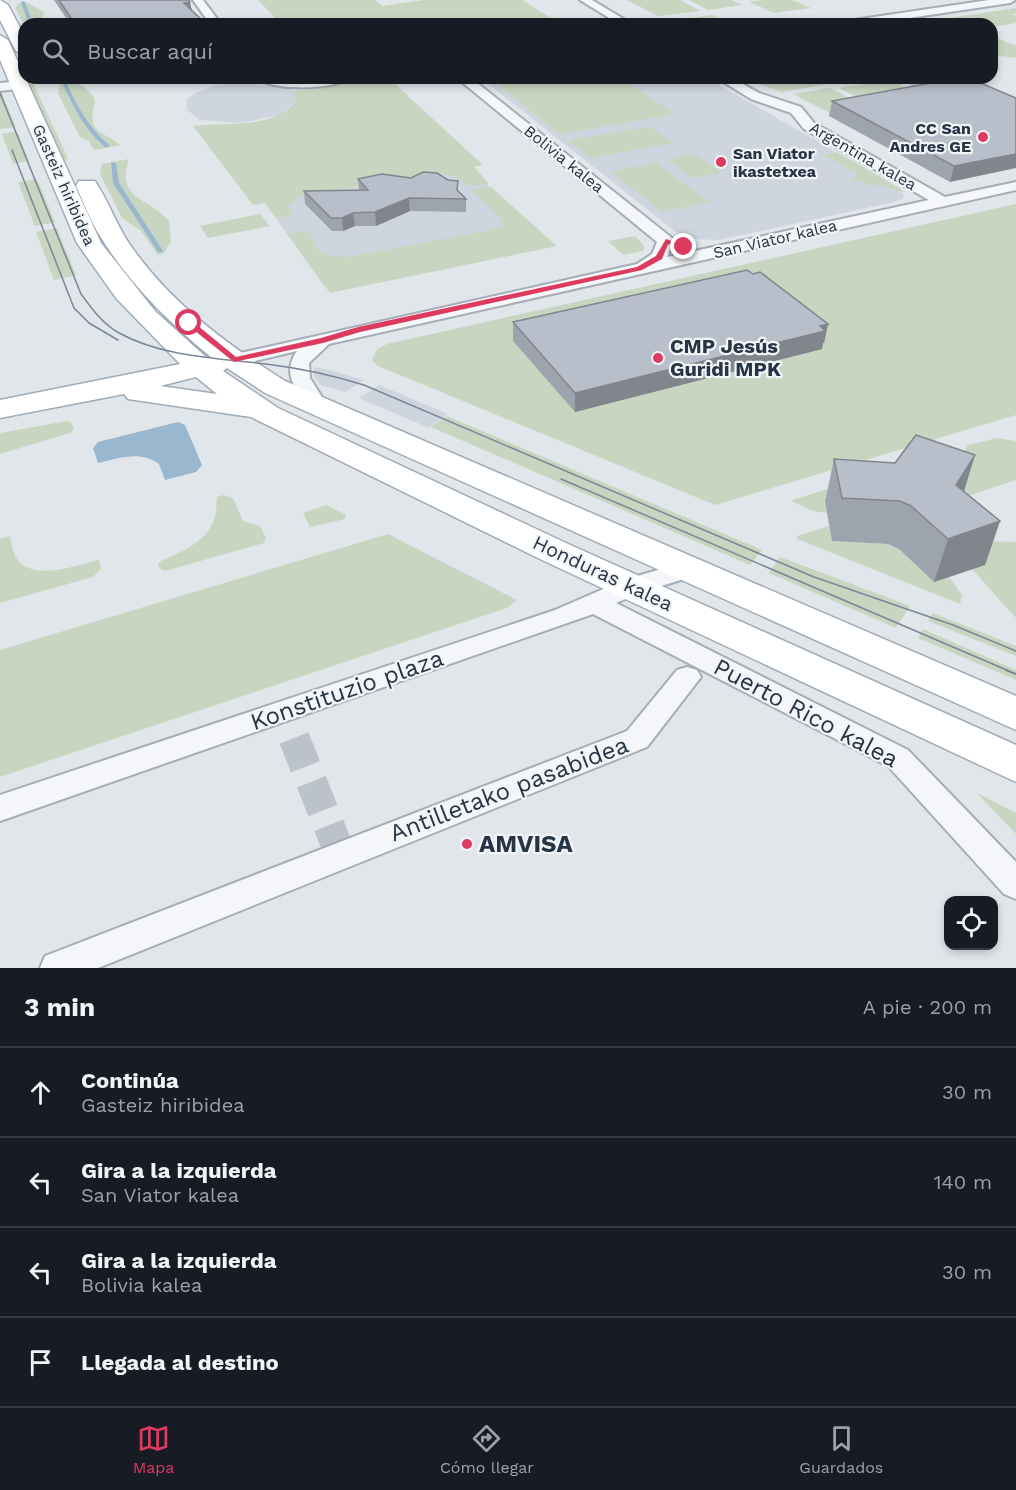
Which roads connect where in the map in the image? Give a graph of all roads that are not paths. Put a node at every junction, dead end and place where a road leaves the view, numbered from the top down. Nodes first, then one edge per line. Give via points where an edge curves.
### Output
1 (198, 0) edge
2 (585, 0) edge
3 (1010, 0) edge
4 (0, 5) edge
5 (212, 18) edge
6 (616, 18) edge
7 (888, 18) edge
8 (0, 40) edge
9 (18, 40) edge
10 (18, 79) edge
11 (20, 84) edge
12 (470, 84) edge
13 (734, 84) edge
14 (1016, 186) edge
15 (943, 202) junction
16 (666, 241) junction
17 (730, 248) junction
18 (639, 268) junction
19 (323, 340) junction
20 (192, 348) junction
21 (234, 360) junction
22 (67, 396) junction
23 (317, 405) junction
24 (0, 409) edge
25 (267, 414) junction
26 (691, 568) junction
27 (633, 586) junction
28 (594, 603) junction
29 (687, 677) dead end
30 (1016, 714) edge
31 (1016, 764) edge
32 (0, 808) edge
33 (1016, 884) edge
34 (57, 968) edge

1 - 5 street
2 - 6 street
3 - 7 street
4 - 9 main road
8 - 10 main road, Gasteiz hiribidea
11 - 20 main road, Gasteiz hiribidea via 89,243 117,284
12 - 16 street, Bolivia kalea
13 - 15 street, Argentina kalea via 796,110 808,126
14 - 15 street, San Viator kalea
15 - 17 street, San Viator kalea
16 - 17 street, Bolivia kalea via 694,249
16 - 18 street via 659,257
17 - 18 street, San Viator kalea
18 - 19 street, San Viator kalea
19 - 21 street, San Viator kalea
19 - 23 street, San Viator kalea via 303,354 298,368 303,387
20 - 21 main road
20 - 21 main road, Gasteiz hiribidea
20 - 22 main road via 113,387
20 - 25 main road, Honduras kalea
21 - 23 main road, Honduras kalea via 275,387
22 - 24 main road
22 - 25 main road via 167,394
23 - 26 main road, Honduras kalea
25 - 27 main road, Honduras kalea
26 - 27 street, Konstituzio plaza
26 - 30 main road, Honduras kalea
27 - 28 street, Konstituzio plaza
27 - 31 main road, Honduras kalea
28 - 32 street, Konstituzio plaza
28 - 33 street, Puerto Rico kalea via 898,758
29 - 34 street, Antilletako pasabidea via 637,739 338,850

